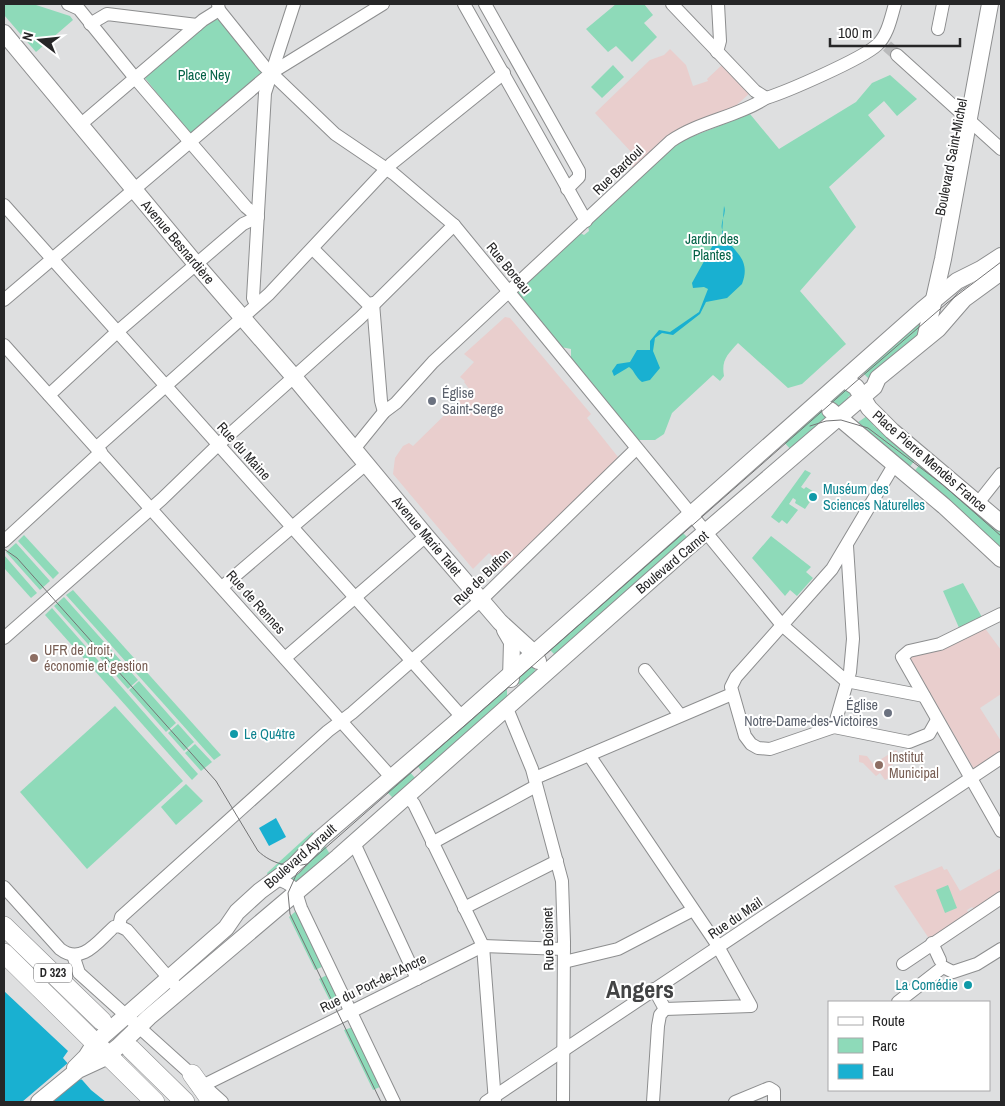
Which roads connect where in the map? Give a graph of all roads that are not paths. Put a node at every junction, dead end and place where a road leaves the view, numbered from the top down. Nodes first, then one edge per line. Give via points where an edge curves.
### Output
1 (294, 4) edge
2 (383, 4) edge
3 (464, 4) edge
4 (485, 4) edge
5 (672, 4) edge
6 (718, 4) edge
7 (895, 4) edge
8 (943, 4) edge
9 (980, 4) edge
10 (990, 4) edge
11 (72, 5) edge
12 (218, 7) edge
13 (90, 24) junction
14 (196, 25) junction
15 (938, 29) dead end
16 (4, 33) edge
17 (888, 47) junction
18 (717, 52) junction
19 (271, 72) junction
20 (504, 74) junction
21 (135, 78) junction
22 (766, 98) junction
23 (965, 115) junction
24 (80, 125) junction
25 (190, 142) junction
26 (1001, 149) edge
27 (387, 170) junction
28 (567, 189) junction
29 (134, 190) junction
30 (4, 205) edge
31 (258, 217) junction
32 (586, 221) junction
33 (454, 225) junction
34 (313, 249) junction
35 (1001, 256) edge
36 (943, 259) junction
37 (52, 260) junction
38 (196, 264) junction
39 (1001, 272) edge
40 (966, 276) junction
41 (509, 292) junction
42 (4, 300) edge
43 (935, 300) junction
44 (371, 304) junction
45 (256, 305) junction
46 (922, 310) junction
47 (242, 317) junction
48 (117, 332) junction
49 (925, 339) junction
50 (4, 345) edge
51 (294, 377) junction
52 (845, 380) junction
53 (165, 385) junction
54 (48, 395) junction
55 (825, 396) junction
56 (863, 397) junction
57 (384, 412) junction
58 (838, 414) junction
59 (851, 428) junction
60 (822, 431) junction
61 (218, 444) junction
62 (354, 449) junction
63 (636, 449) junction
64 (99, 450) junction
65 (366, 464) junction
66 (894, 465) junction
67 (1000, 478) edge
68 (978, 503) junction
69 (151, 507) junction
70 (692, 514) junction
71 (1001, 524) edge
72 (293, 527) junction
73 (707, 532) junction
74 (426, 536) junction
75 (4, 541) edge
76 (847, 544) junction
77 (1001, 559) edge
78 (832, 569) junction
79 (849, 577) junction
80 (222, 587) junction
81 (354, 597) junction
82 (481, 600) junction
83 (999, 615) edge
84 (500, 622) junction
85 (782, 625) junction
86 (4, 638) edge
87 (534, 653) junction
88 (285, 658) junction
89 (411, 660) junction
90 (645, 670) dead end
91 (538, 679) junction
92 (846, 681) junction
93 (516, 684) junction
94 (732, 694) junction
95 (924, 696) junction
96 (506, 706) junction
97 (680, 715) junction
98 (462, 717) junction
99 (341, 720) junction
100 (937, 720) junction
101 (834, 727) junction
102 (589, 755) junction
103 (1001, 758) edge
104 (391, 777) junction
105 (971, 779) junction
106 (535, 782) junction
107 (407, 796) junction
108 (1001, 831) edge
109 (354, 843) junction
110 (432, 843) junction
111 (557, 861) junction
112 (277, 879) junction
113 (4, 887) edge
114 (298, 891) junction
115 (1001, 898) edge
116 (464, 908) junction
117 (693, 910) junction
118 (4, 926) edge
119 (119, 926) junction
120 (4, 938) edge
121 (932, 943) junction
122 (483, 946) junction
123 (718, 948) junction
124 (1001, 949) edge
125 (4, 953) edge
126 (73, 955) junction
127 (564, 955) junction
128 (903, 964) dead end
129 (942, 964) junction
130 (169, 976) junction
131 (417, 979) junction
132 (654, 989) junction
133 (173, 997) junction
134 (899, 1001) edge
135 (664, 1009) junction
136 (350, 1011) junction
137 (125, 1015) junction
138 (139, 1027) junction
139 (109, 1042) junction
140 (563, 1051) junction
141 (198, 1079) junction
142 (773, 1096) edge
143 (492, 1100) edge
144 (39, 1102) edge
145 (155, 1102) edge
146 (170, 1102) edge
147 (185, 1102) edge
148 (212, 1102) edge
149 (222, 1102) edge
150 (394, 1102) edge
151 (563, 1102) edge
152 (653, 1102) edge
153 (735, 1102) edge

1 - 19 street
2 - 19 street
3 - 20 street
4 - 28 street via 579,171 579,177
5 - 18 street
6 - 18 street via 720,41
7 - 17 street
8 - 15 street
9 - 23 main road, Boulevard Saint-Michel
10 - 23 main road, Boulevard Saint-Michel
11 - 13 street
12 - 14 street
12 - 19 street, Rue Boreau
13 - 14 street via 107,14
13 - 21 street
14 - 21 street
16 - 24 main road, Avenue Besnardière
17 - 22 street, Rue Bardoul via 873,48
17 - 23 street
18 - 22 street
19 - 25 street
19 - 27 street, Rue Boreau via 335,134
19 - 31 street via 265,93
20 - 27 street
20 - 28 street
21 - 24 street
21 - 25 street
22 - 32 street, Rue Bardoul via 680,135
23 - 26 street
23 - 36 main road, Boulevard Saint-Michel
23 - 46 main road, Boulevard Saint-Michel
24 - 29 main road, Avenue Besnardière
25 - 29 street
25 - 31 street
27 - 33 street, Rue Boreau
27 - 34 street
28 - 32 street
29 - 37 street
29 - 38 main road, Avenue Besnardière
30 - 37 street, Rue du Maine
31 - 38 street via 243,224
31 - 45 street via 253,298
32 - 41 street, Rue Bardoul
33 - 41 street, Rue Boreau
33 - 44 street
34 - 44 street
34 - 45 street
35 - 40 main road
36 - 40 main road via 953,270
36 - 43 main road, Boulevard Saint-Michel
37 - 42 street
37 - 48 street, Rue du Maine
38 - 47 main road, Avenue Besnardière
38 - 48 street
39 - 49 main road via 964,299
40 - 43 main road
41 - 57 street, Rue Bardoul
41 - 63 street, Rue Boreau
43 - 46 main road
43 - 49 main road, Boulevard Saint-Michel
44 - 51 street via 360,318
44 - 57 street
45 - 47 street
46 - 52 main road
47 - 51 main road, Avenue Besnardière
47 - 53 street
48 - 53 street, Rue du Maine
48 - 54 street
49 - 56 main road via 878,378 874,388
50 - 54 street, Rue de Rennes
51 - 61 street
51 - 62 main road, Avenue Besnardière
52 - 55 main road, Boulevard Carnot
52 - 56 main road
53 - 61 street, Rue du Maine
53 - 64 street
54 - 64 street, Rue de Rennes
55 - 58 main road via 828,407
55 - 70 main road, Boulevard Carnot
56 - 58 main road, Boulevard Carnot
56 - 68 main road, Place Pierre Mendès France via 875,415 892,431
57 - 62 street, Rue Bardoul
58 - 59 main road
58 - 60 main road, Boulevard Carnot
59 - 60 main road
59 - 66 main road, Place Pierre Mendès France
60 - 73 main road, Boulevard Carnot
61 - 69 street
61 - 72 street, Rue du Maine
62 - 65 main road, Avenue Marie Talet
63 - 70 street, Rue Boreau
63 - 82 street, Rue de Buffon
64 - 69 street, Rue de Rennes
64 - 75 street
65 - 72 street
65 - 74 main road, Avenue Marie Talet
66 - 76 street
66 - 77 main road, Place Pierre Mendès France
67 - 68 street
68 - 71 main road, Place Pierre Mendès France
69 - 80 street, Rue de Rennes
69 - 86 street
70 - 73 street, Rue Boreau
70 - 87 main road, Boulevard Carnot
72 - 80 street
72 - 81 street, Rue du Maine
73 - 85 street, Rue Boreau
73 - 91 main road, Boulevard Carnot
74 - 81 street
74 - 82 main road, Avenue Marie Talet
76 - 78 street
76 - 79 street
78 - 79 street
78 - 85 street
79 - 92 street via 852,638 850,672
80 - 88 street, Rue de Rennes
81 - 88 street
81 - 89 street, Rue du Maine
82 - 84 main road, Avenue Marie Talet
82 - 89 street, Rue de Buffon
83 - 95 street via 940,644 903,655 903,662
84 - 87 main road, Avenue Marie Talet
84 - 93 main road, Avenue Marie Talet via 512,642
85 - 92 street
85 - 94 street via 734,679
87 - 91 main road via 540,665
87 - 93 main road, Boulevard Ayrault
88 - 99 street, Rue de Rennes
89 - 98 street, Rue du Maine
89 - 99 street, Rue de Buffon
90 - 97 street
91 - 93 main road, Boulevard Carnot
92 - 95 street
92 - 101 street
93 - 96 main road, Boulevard Carnot
93 - 98 main road, Boulevard Ayrault
94 - 97 street
94 - 101 street via 745,736 758,748 770,749
95 - 100 street
96 - 106 street, Rue Boisnet
96 - 107 main road, Boulevard Ayrault
97 - 102 street
98 - 104 main road, Boulevard Ayrault
99 - 104 street, Rue de Rennes
99 - 119 street, Rue de Buffon via 121,917
100 - 101 street via 929,734 909,742
100 - 105 street
102 - 106 street
102 - 117 street
103 - 105 street, Rue du Mail
104 - 112 main road, Boulevard Ayrault
105 - 108 street
105 - 123 street, Rue du Mail
106 - 110 street
106 - 111 street, Rue Boisnet
107 - 109 main road, Boulevard Ayrault
107 - 110 street
109 - 114 main road, Boulevard Ayrault
109 - 131 street
110 - 116 street
111 - 116 street
111 - 127 street, Rue Boisnet via 562,881
112 - 114 street
112 - 130 main road, Boulevard Ayrault via 254,896 226,928
113 - 126 street via 60,949
114 - 133 main road, Boulevard Ayrault
114 - 136 street via 301,908
115 - 121 street
116 - 122 street
117 - 123 street
117 - 127 street, Rue du Port-de-l'Ancre via 618,949
118 - 139 highway, D 323
119 - 126 street, Rue de Buffon via 88,951
119 - 130 street via 127,930
120 - 139 highway, D 323
121 - 128 street
121 - 129 street
122 - 127 street, Rue du Port-de-l'Ancre
122 - 131 street, Rue du Port-de-l'Ancre
122 - 143 street
123 - 132 street, Rue du Mail
123 - 135 street via 751,1006
124 - 129 street via 977,964 952,972
125 - 139 highway
126 - 137 street via 79,973
127 - 140 street, Rue Boisnet
129 - 134 street
130 - 133 street via 174,984
130 - 137 main road, Boulevard Ayrault
131 - 136 street, Rue du Port-de-l'Ancre
132 - 135 street
132 - 140 street, Rue du Mail
133 - 138 main road, Boulevard Ayrault
135 - 152 street via 658,1026
136 - 141 street, Rue du Port-de-l'Ancre
136 - 150 street
137 - 138 street
137 - 139 main road, Boulevard Ayrault
138 - 139 main road, Boulevard Ayrault
138 - 141 street
139 - 144 main road, Boulevard Ayrault via 86,1057
139 - 145 highway
139 - 146 highway, D 323
139 - 147 highway, D 323
140 - 143 street, Rue du Mail
140 - 151 street, Rue Boisnet
141 - 148 highway
141 - 149 street
142 - 153 street via 765,1088

